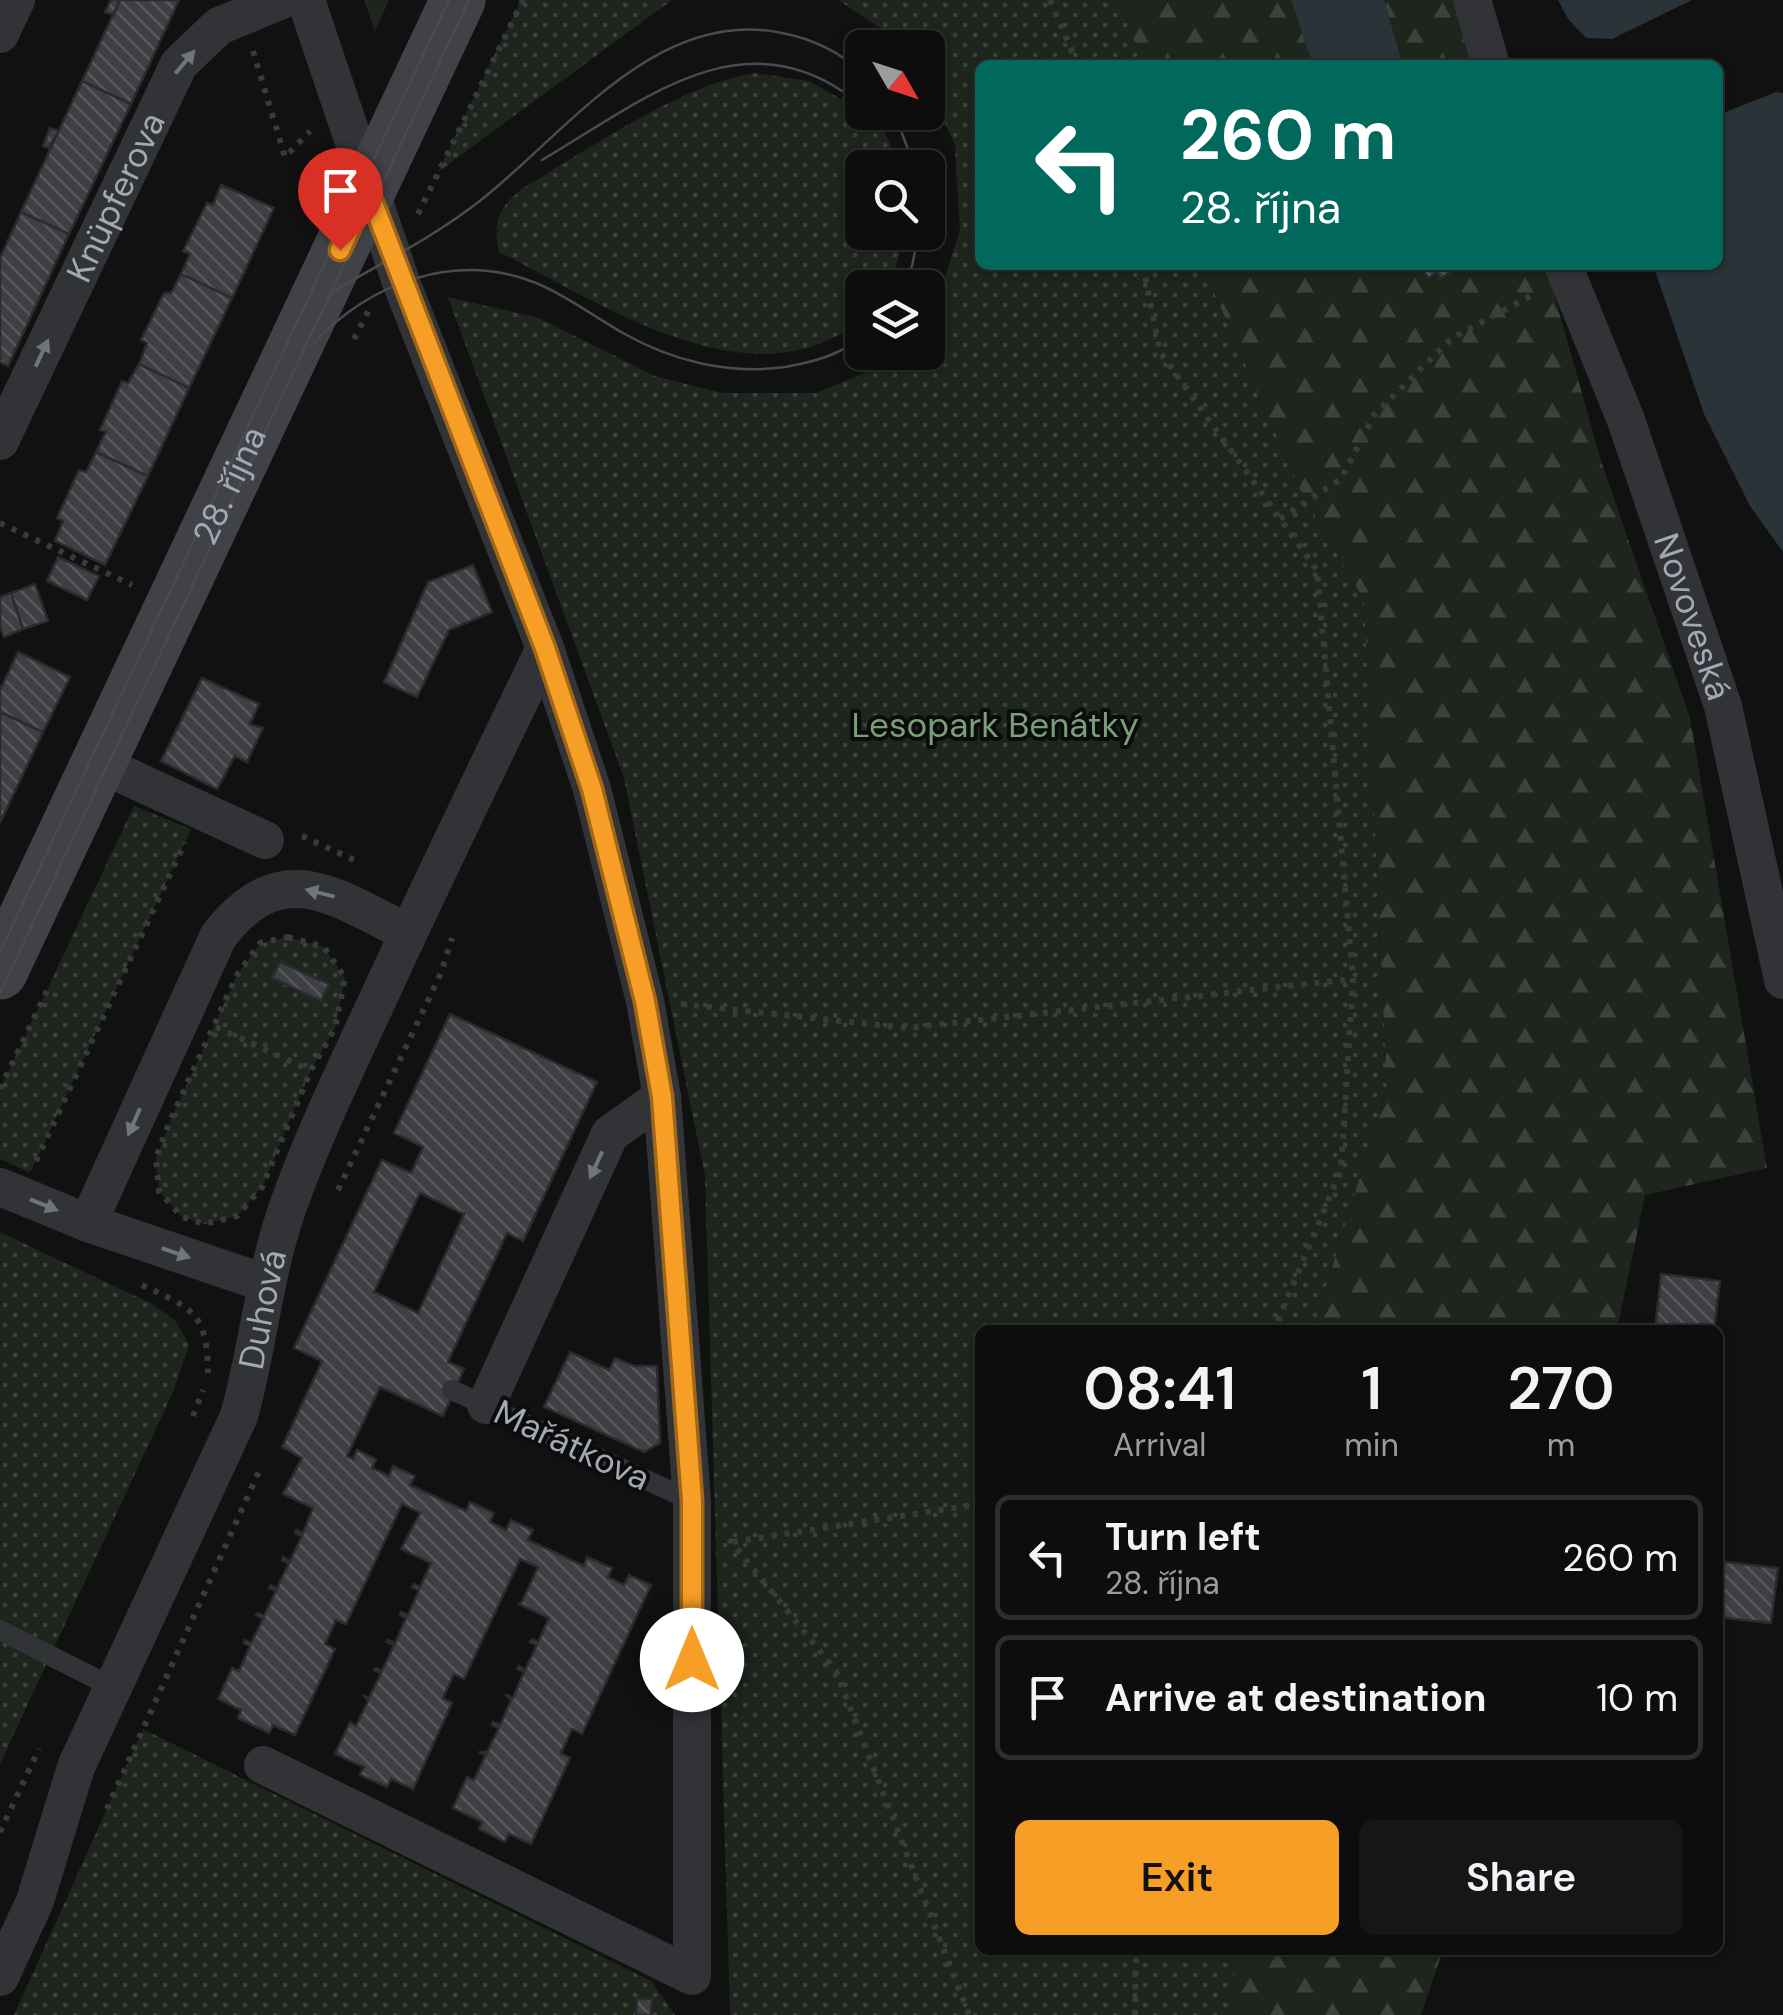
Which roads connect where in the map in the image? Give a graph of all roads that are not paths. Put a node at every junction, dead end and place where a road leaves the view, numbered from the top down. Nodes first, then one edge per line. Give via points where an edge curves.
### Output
1 (16, 0) edge
2 (282, 0) edge
3 (306, 0) edge
4 (458, 0) edge
5 (1472, 0) edge
6 (0, 34) edge
7 (1490, 60) edge
8 (368, 190) junction
9 (1565, 270) edge
10 (0, 441) edge
11 (545, 648) junction
12 (100, 764) junction
13 (264, 840) dead end
14 (408, 933) junction
15 (0, 972) edge
16 (1783, 980) edge
17 (662, 1097) junction
18 (15, 1180) edge
19 (88, 1223) junction
20 (265, 1283) junction
21 (469, 1398) joint
22 (692, 1501) junction
23 (0, 1630) edge
24 (114, 1688) junction
25 (264, 1765) dead end
26 (0, 1977) edge

1 - 6 street
10 -> 2 street, Knüpferova via 178,64 220,26
3 - 8 street
4 - 8 main road, 28. října
5 - 7 street
8 - 11 street
8 - 12 main road, 28. října
9 - 16 street, Novoveská via 1626,420 1723,706
11 - 14 street, Duhová
11 - 17 street via 592,789
12 - 13 street
12 - 15 main road, 28. října
14 -> 19 street via 323,891 261,895 236,912 218,937
14 - 20 street, Duhová via 289,1203
17 -> 21 street via 610,1134
17 - 22 street
18 -> 19 street
19 -> 20 street
20 - 24 street, Duhová via 239,1416
21 - 22 lane, Mařátkova
22 - 25 street via 692,1976
23 - 24 lane
24 - 26 street, Duhová via 76,1767 35,1901

